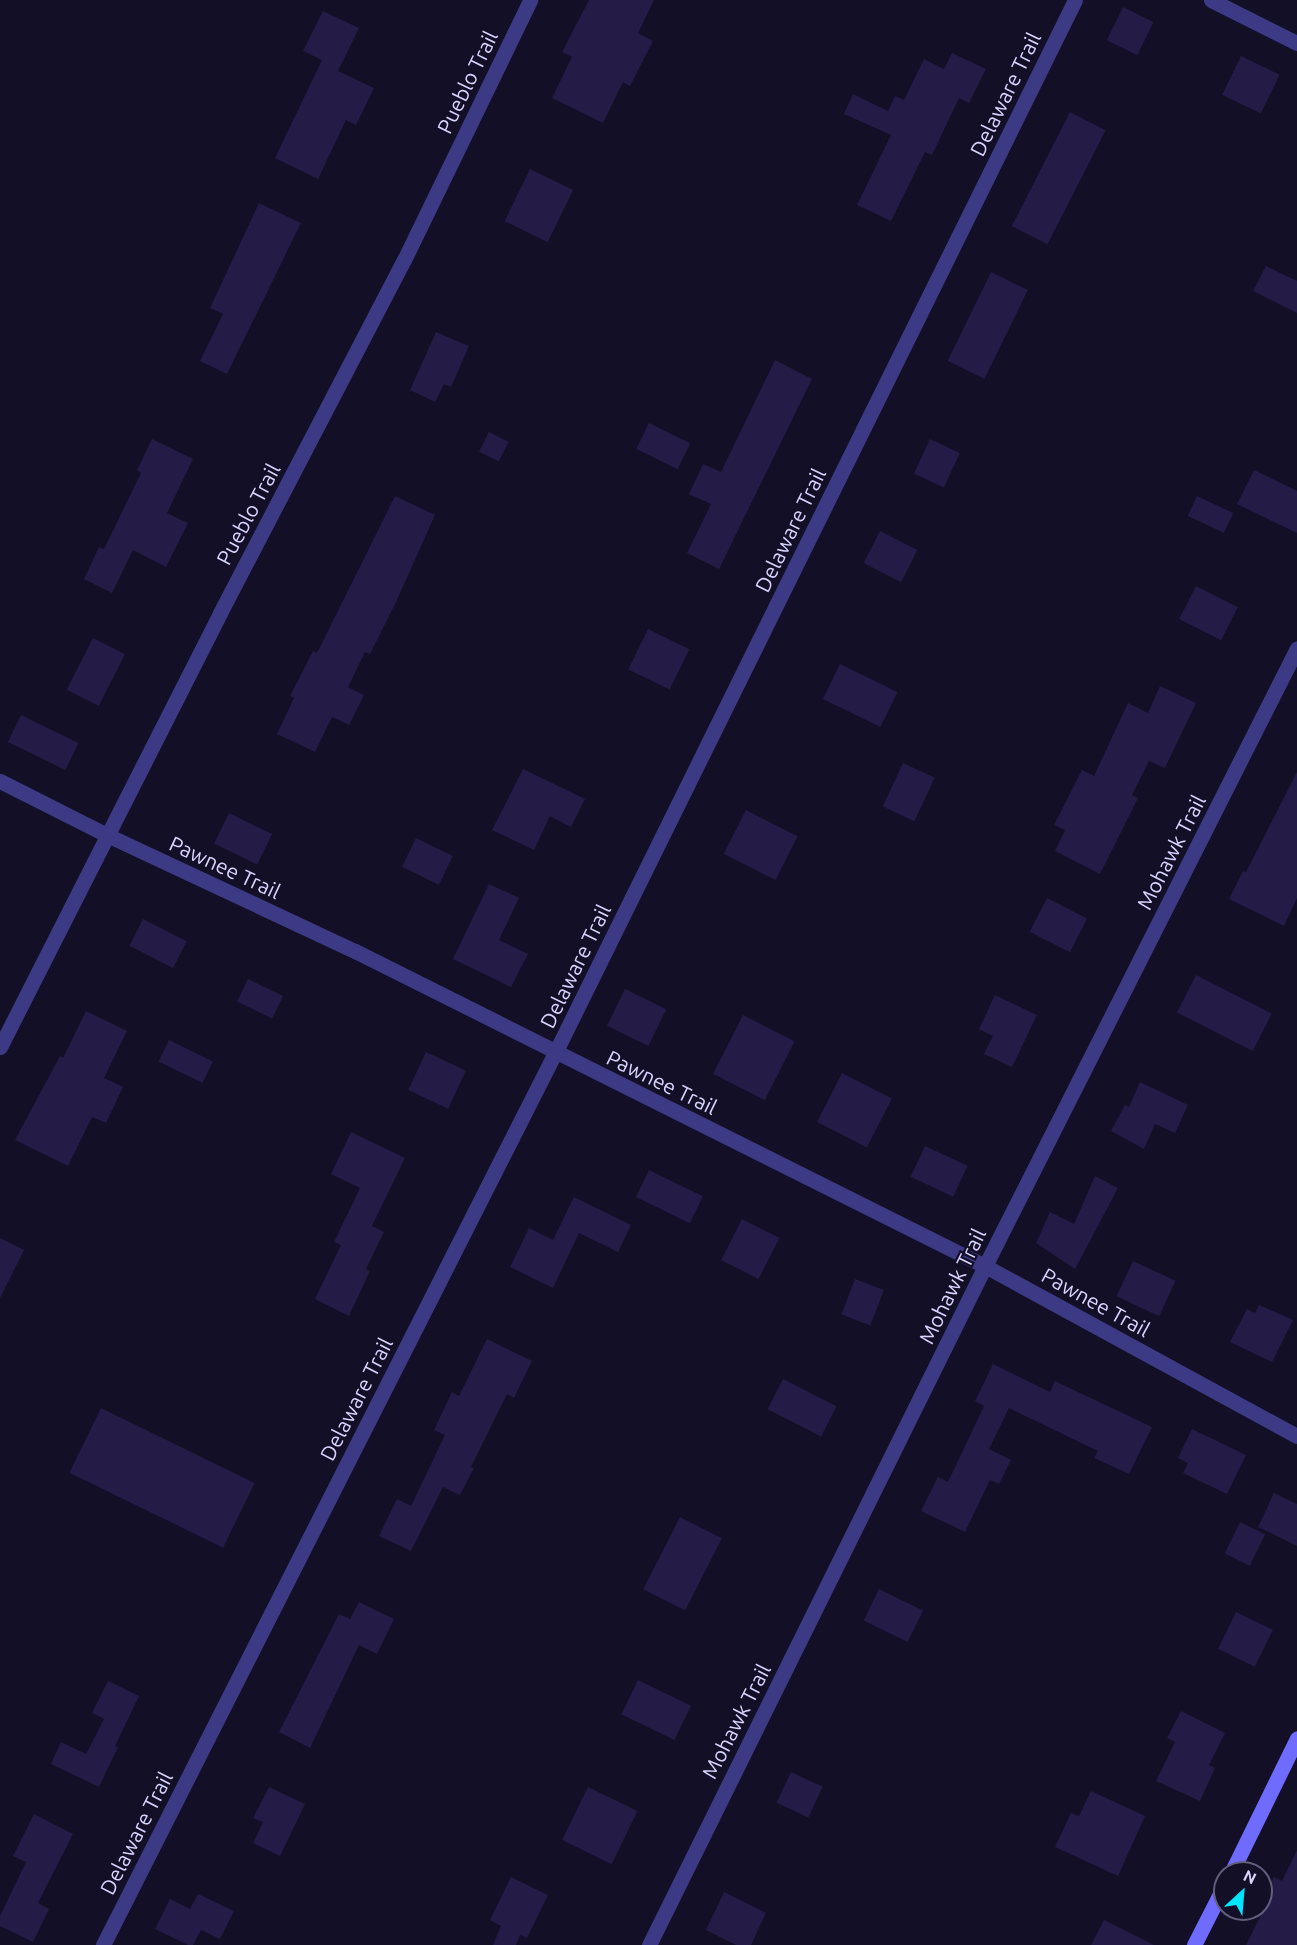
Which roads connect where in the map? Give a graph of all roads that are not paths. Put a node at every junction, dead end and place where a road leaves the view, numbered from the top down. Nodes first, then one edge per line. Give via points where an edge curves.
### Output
1 (530, 0) edge
2 (1075, 0) edge
3 (1211, 0) edge
4 (1297, 43) edge
5 (1297, 648) edge
6 (0, 781) edge
7 (107, 835) junction
8 (0, 1047) edge
9 (555, 1053) junction
10 (985, 1266) junction
11 (1297, 1436) edge
12 (1297, 1738) edge
13 (1237, 1861) edge
14 (1213, 1908) edge
15 (103, 1945) edge
16 (649, 1945) edge
17 (1194, 1945) edge

1 - 7 street, Pueblo Trail via 404,260
2 - 9 street, Delaware Trail
3 - 4 street
5 - 10 street, Mohawk Trail
6 - 7 street, Pawnee Trail
7 - 8 street, Pueblo Trail
7 - 9 street, Pawnee Trail via 355,951
9 - 10 street, Pawnee Trail
9 - 15 street, Delaware Trail
10 - 11 street, Pawnee Trail
10 - 16 street, Mohawk Trail
12 - 13 street
14 - 17 street

